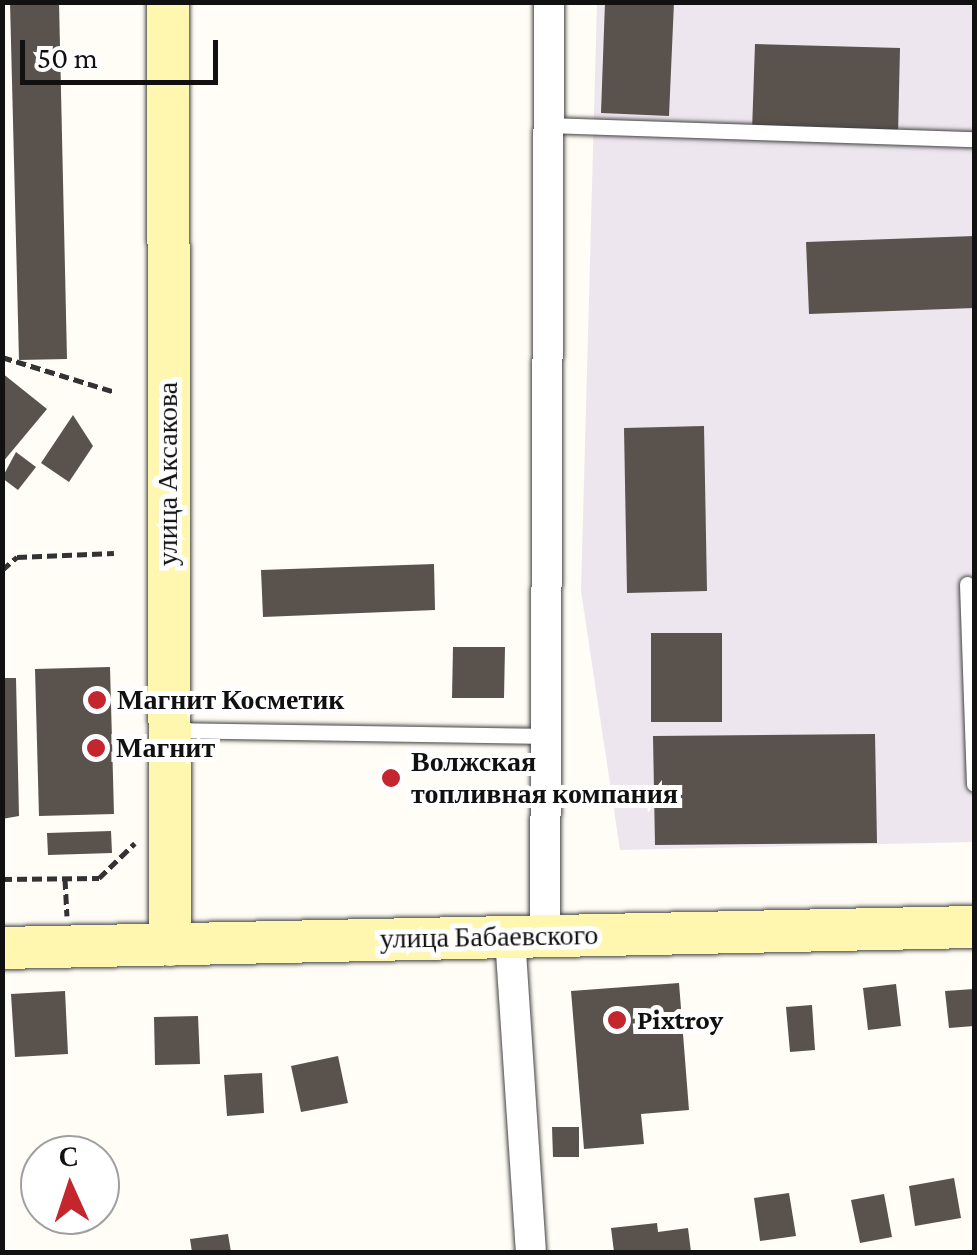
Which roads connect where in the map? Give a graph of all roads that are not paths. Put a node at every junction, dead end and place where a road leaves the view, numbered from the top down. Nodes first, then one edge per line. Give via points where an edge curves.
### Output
1 (168, 2) edge
2 (549, 2) edge
3 (547, 126) junction
4 (974, 139) edge
5 (967, 584) dead end
6 (168, 730) junction
7 (542, 736) junction
8 (974, 784) edge
9 (974, 926) edge
10 (528, 936) junction
11 (170, 945) junction
12 (2, 948) edge
13 (531, 1252) edge

1 - 6 main road, улица Аксакова
2 - 3 street
3 - 4 lane
3 - 7 street
5 - 8 lane
6 - 7 lane
6 - 11 main road, улица Аксакова
7 - 10 street
9 - 10 main road, улица Бабаевского
10 - 11 main road, улица Бабаевского
10 - 13 street
11 - 12 main road, улица Бабаевского

